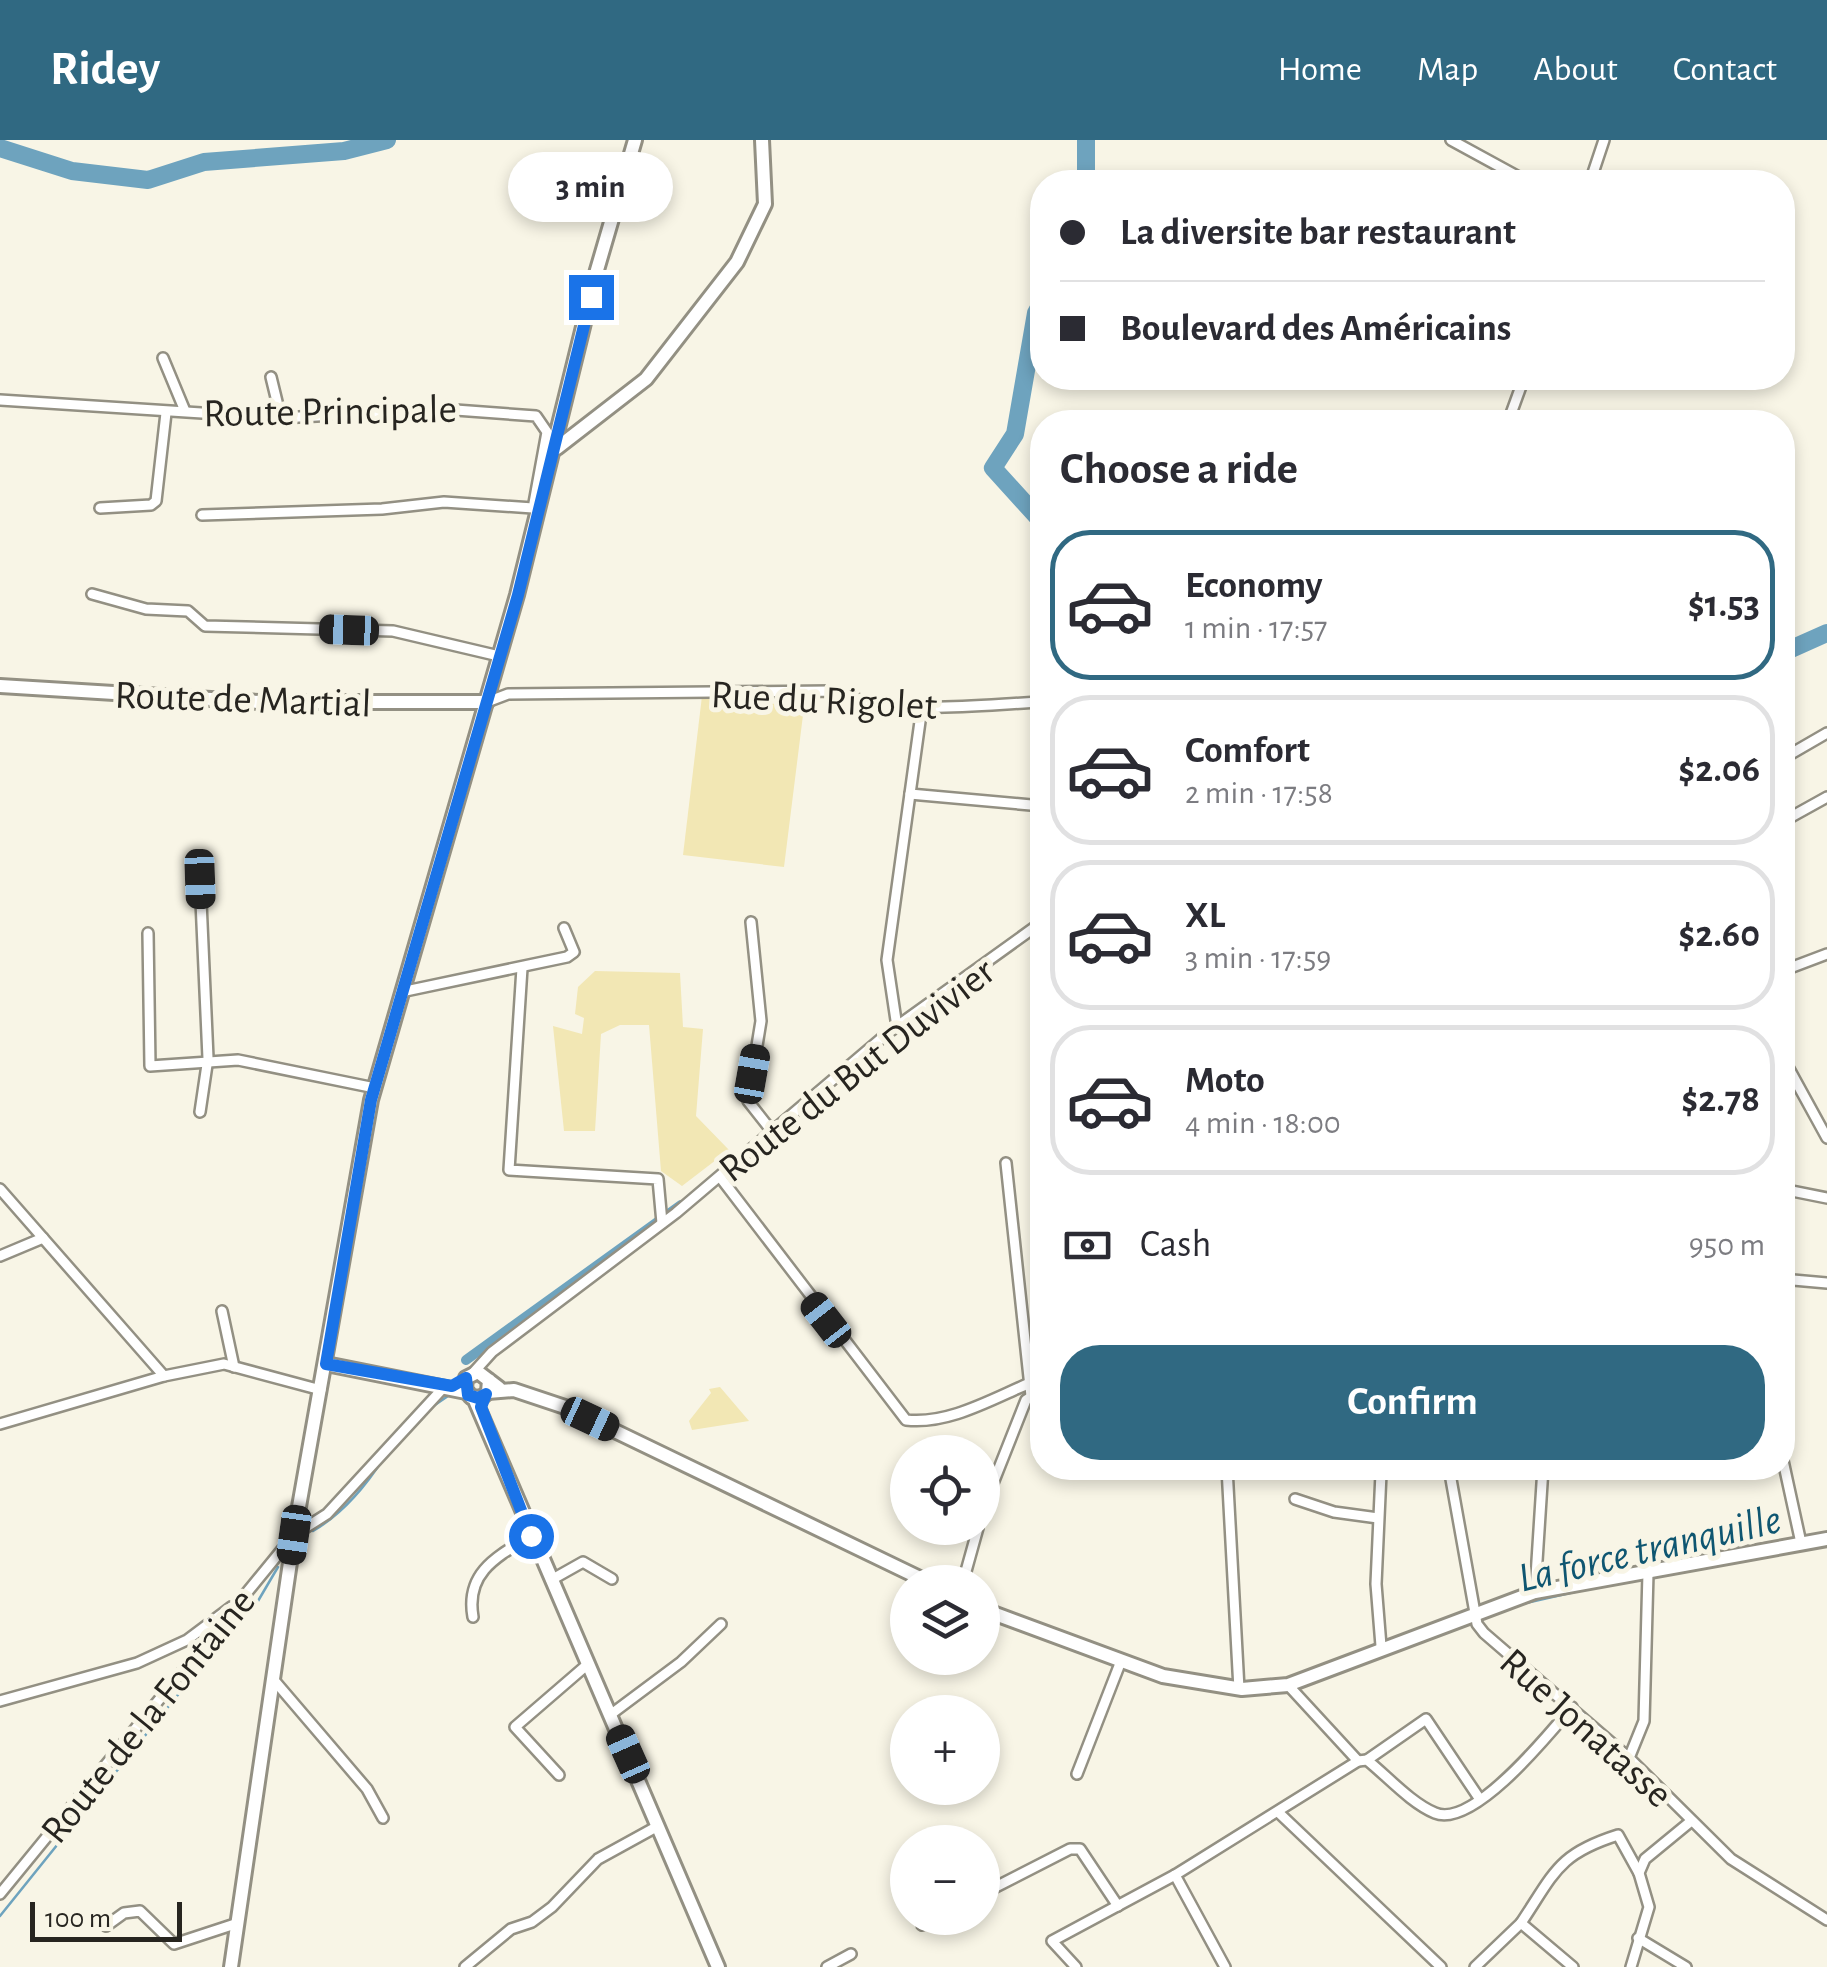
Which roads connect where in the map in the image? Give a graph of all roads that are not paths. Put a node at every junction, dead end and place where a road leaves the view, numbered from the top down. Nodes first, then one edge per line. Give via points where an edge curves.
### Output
1 (635, 140) edge
2 (762, 140) edge
3 (1451, 140) edge
4 (1604, 140) edge
5 (1506, 170) edge
6 (1594, 170) edge
7 (163, 358) dead end
8 (271, 378) dead end
9 (0, 400) edge
10 (185, 411) junction
11 (166, 413) junction
12 (281, 418) junction
13 (555, 450) junction
14 (100, 508) dead end
15 (532, 508) junction
16 (202, 514) dead end
17 (534, 534) junction
18 (92, 594) dead end
19 (499, 656) junction
20 (0, 686) edge
21 (487, 702) junction
22 (1030, 702) edge
23 (922, 707) junction
24 (1827, 732) edge
25 (1795, 751) edge
26 (910, 794) junction
27 (1827, 797) edge
28 (1030, 805) edge
29 (1795, 815) edge
30 (200, 879) dead end
31 (752, 922) dead end
32 (564, 928) dead end
33 (1030, 931) edge
34 (148, 932) dead end
35 (1827, 954) edge
36 (1795, 966) edge
37 (522, 968) junction
38 (402, 992) junction
39 (897, 1026) junction
40 (208, 1058) junction
41 (1795, 1080) edge
42 (374, 1088) junction
43 (200, 1112) dead end
44 (774, 1134) junction
45 (1827, 1138) edge
46 (1006, 1163) dead end
47 (720, 1177) junction
48 (0, 1190) edge
49 (1795, 1192) edge
50 (1827, 1198) edge
51 (662, 1224) junction
52 (43, 1238) junction
53 (0, 1256) edge
54 (1795, 1279) edge
55 (1827, 1283) edge
56 (222, 1310) dead end
57 (326, 1364) junction
58 (234, 1366) junction
59 (164, 1376) junction
60 (1030, 1383) joint
61 (477, 1388) junction
62 (321, 1390) junction
63 (1030, 1398) edge
64 (0, 1424) edge
65 (1000, 1459) edge
66 (1228, 1480) edge
67 (1381, 1480) edge
68 (1450, 1480) edge
69 (1542, 1480) edge
70 (1787, 1480) edge
71 (1295, 1499) dead end
72 (1378, 1518) junction
73 (294, 1535) junction
74 (531, 1536) junction
75 (1827, 1539) edge
76 (1801, 1543) junction
77 (893, 1565) edge
78 (1648, 1573) junction
79 (612, 1579) dead end
80 (551, 1580) junction
81 (1535, 1592) junction
82 (241, 1600) junction
83 (1476, 1611) junction
84 (1000, 1615) edge
85 (473, 1617) dead end
86 (721, 1624) dead end
87 (1381, 1646) junction
88 (1121, 1661) junction
89 (588, 1664) junction
90 (274, 1679) junction
91 (1288, 1684) junction
92 (1239, 1689) junction
93 (0, 1701) edge
94 (1572, 1707) junction
95 (610, 1715) junction
96 (1628, 1758) junction
97 (1362, 1761) junction
98 (1077, 1774) dead end
99 (560, 1775) dead end
100 (1478, 1798) junction
101 (1278, 1812) junction
102 (384, 1818) dead end
103 (1690, 1822) junction
104 (658, 1826) junction
105 (1639, 1873) junction
106 (1175, 1876) junction
107 (1000, 1885) edge
108 (0, 1894) edge
109 (1118, 1906) junction
110 (1826, 1918) edge
111 (238, 1923) junction
112 (1522, 1923) junction
113 (106, 1926) dead end
114 (1638, 1938) junction
115 (851, 1954) dead end
116 (231, 1967) edge
117 (465, 1967) edge
118 (718, 1967) edge
119 (827, 1967) edge
120 (1076, 1967) edge
121 (1225, 1967) edge
122 (1441, 1967) edge
123 (1475, 1967) edge
124 (1573, 1967) edge
125 (1631, 1967) edge
126 (1686, 1967) edge

1 - 13 street
2 - 13 street via 765,204 737,262 660,365
3 - 5 street
4 - 6 street
7 - 10 street
8 - 12 street
9 - 11 street, Route Principale
10 - 11 street, Route Principale
10 - 12 street, Route Principale
11 - 14 street via 156,500 151,506
12 - 15 street, Route Principale via 462,408 536,416 547,432
13 - 17 street
15 - 16 street via 444,502
15 - 17 street, Route Principale
17 - 19 street
18 - 19 street via 146,609 188,611 205,626 392,632
19 - 21 street
20 - 21 street, Route de Martial via 259,702
21 - 23 street, Rue du Rigolet via 508,694 831,691 863,704
21 - 38 street
22 - 23 street, Rue du Rigolet
23 - 26 street
24 - 25 street
26 - 28 street
26 - 39 street via 887,960
27 - 29 street
30 - 40 street
31 - 44 street via 761,1021 748,1101
32 - 37 street via 574,952
33 - 39 street, Route du But Duvivier
34 - 40 street via 150,1066
35 - 36 street
37 - 38 street
37 - 51 street via 509,1170 658,1180
38 - 42 street
39 - 44 street, Route du But Duvivier
40 - 42 street
40 - 43 street
41 - 45 street
42 - 57 street
44 - 47 street, Route du But Duvivier
46 - 60 street
47 - 51 street, Route du But Duvivier
47 - 60 street via 906,1420 954,1415
48 - 52 street
49 - 50 street
51 - 61 street, Route du But Duvivier
52 - 53 street
52 - 59 street
54 - 55 street
56 - 58 street
57 - 61 street
57 - 62 street
58 - 59 street
58 - 62 street
59 - 64 street
61 - 73 street, Route de la Fontaine
61 - 74 street
61 - 77 street via 565,1407
62 - 73 street
63 - 65 street
66 - 92 street
67 - 72 street
68 - 83 street, Rue Jonatasse
69 - 81 street
70 - 76 street
71 - 72 street
72 - 87 street
73 - 82 street, Route de la Fontaine
73 - 90 street
74 - 80 street
74 - 85 street via 481,1574 470,1592
75 - 76 street
76 - 78 street
78 - 81 street
78 - 96 street via 1644,1721
79 - 80 street via 583,1562
80 - 89 street
81 - 83 street
82 - 93 street via 187,1640 137,1663
82 - 108 street, Route de la Fontaine
83 - 87 street
83 - 94 street, Rue Jonatasse via 1484,1633
84 - 88 street
86 - 95 street
87 - 91 street
88 - 92 street via 1173,1679
88 - 98 street
89 - 95 street
89 - 99 street via 515,1727
90 - 102 street
90 - 111 street
91 - 92 street
91 - 97 street
94 - 96 street, Rue Jonatasse
94 - 100 street via 1537,1749
95 - 104 street
96 - 103 street, Rue Jonatasse
97 - 100 street via 1434,1813 1454,1814
97 - 100 street via 1426,1719
97 - 101 street
101 - 106 street
101 - 122 street
103 - 105 street via 1645,1859
103 - 110 street, Rue Jonatasse via 1730,1859
104 - 117 street via 598,1859 552,1907 511,1928
104 - 118 street
105 - 112 street via 1618,1834 1580,1847
105 - 114 street via 1649,1907
106 - 109 street
106 - 121 street
107 - 109 street via 1080,1848
109 - 120 street via 1052,1942
111 - 113 street via 174,1944 140,1911
111 - 116 street
112 - 123 street
112 - 124 street
114 - 125 street
114 - 126 street
115 - 119 street

